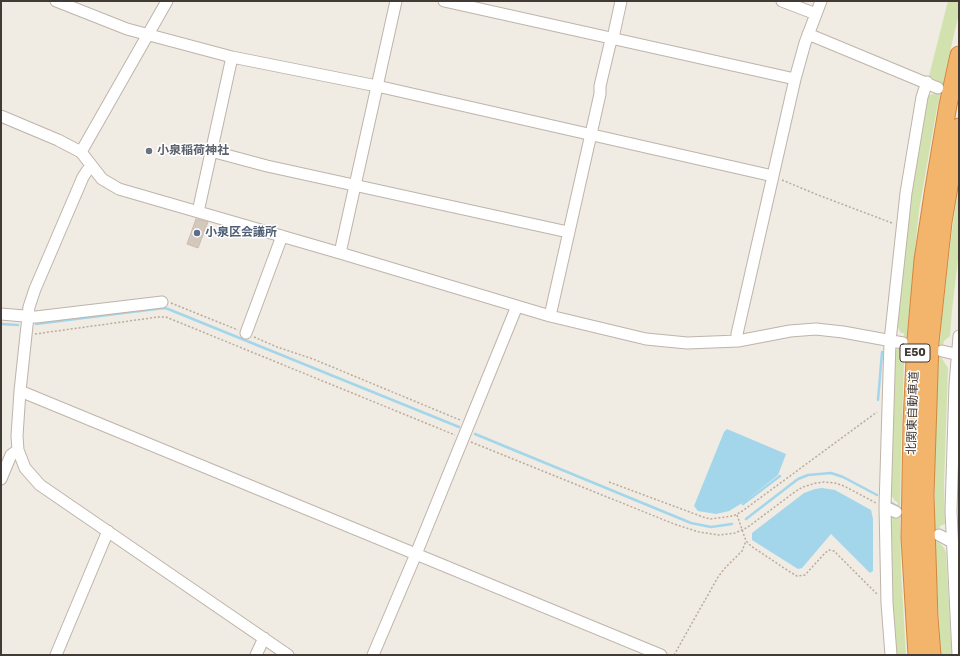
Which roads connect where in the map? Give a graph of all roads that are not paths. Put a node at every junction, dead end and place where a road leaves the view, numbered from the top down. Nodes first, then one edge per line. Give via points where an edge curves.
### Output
1 (56, 1) edge
2 (167, 1) edge
3 (396, 1) edge
4 (444, 1) edge
5 (621, 1) edge
6 (782, 1) edge
7 (821, 1) edge
8 (816, 14) junction
9 (148, 34) junction
10 (808, 34) junction
11 (613, 38) junction
12 (959, 55) edge
13 (232, 57) junction
14 (796, 79) junction
15 (926, 82) junction
16 (377, 86) junction
17 (938, 88) dead end
18 (1, 116) edge
19 (959, 127) edge
20 (590, 134) junction
21 (211, 151) junction
22 (81, 152) junction
23 (91, 167) junction
24 (773, 176) junction
25 (354, 185) junction
26 (198, 212) junction
27 (568, 232) junction
28 (282, 236) junction
29 (340, 253) junction
30 (162, 302) road end
31 (517, 306) junction
32 (1, 314) edge
33 (28, 316) junction
34 (550, 316) junction
35 (246, 333) road end
36 (959, 336) edge
37 (738, 341) junction
38 (890, 341) junction
39 (903, 343) dead end
40 (942, 350) dead end
41 (958, 355) edge
42 (957, 385) edge
43 (20, 391) junction
44 (18, 450) junction
45 (1, 479) edge
46 (885, 507) junction
47 (896, 512) dead end
48 (108, 531) junction
49 (939, 535) dead end
50 (952, 542) junction
51 (416, 554) junction
52 (264, 638) junction
53 (56, 655) edge
54 (256, 655) edge
55 (288, 655) edge
56 (373, 655) edge
57 (661, 655) edge
58 (891, 655) edge
59 (917, 655) edge
60 (932, 655) edge
61 (958, 655) edge

1 - 9 street via 127,29
2 - 9 street
3 - 16 street
4 - 11 street
5 - 11 street
6 - 8 street
7 - 8 street
8 - 10 street
9 - 13 street
9 - 22 street
10 - 14 street
10 - 15 street
11 - 14 street
11 - 20 street
12 - 59 highway, 北関東自動車道 / E50 via 945,119 923,260 916,339 910,538
13 - 16 street
13 - 21 street
14 - 24 street
15 - 17 street
15 - 38 street via 902,225
16 - 20 street
16 - 25 street
18 - 22 street
19 - 60 highway, 北関東自動車道 / E50 via 944,222 930,342 925,495
20 - 24 street
20 - 27 street
21 - 25 street
21 - 26 street
22 - 23 street
23 - 26 street via 102,179 119,189
23 - 33 street via 83,177 35,289
24 - 37 street via 737,334
25 - 27 street
25 - 29 street
26 - 28 street
27 - 34 street
28 - 29 street
28 - 35 street
29 - 31 street
30 - 33 street
31 - 34 street
31 - 51 street
32 - 33 street
33 - 43 street
34 - 37 street via 646,339 687,343
36 - 41 street
37 - 38 street via 805,329 836,331
38 - 39 street
38 - 46 street
40 - 41 street
41 - 42 street
42 - 50 street
43 - 44 street
43 - 51 street
44 - 45 street via 11,455
44 - 48 street via 25,468 40,485
46 - 47 street
46 - 58 street
48 - 52 street
48 - 53 street
49 - 50 street
50 - 61 street
51 - 56 street
51 - 57 street
52 - 54 street
52 - 55 street

